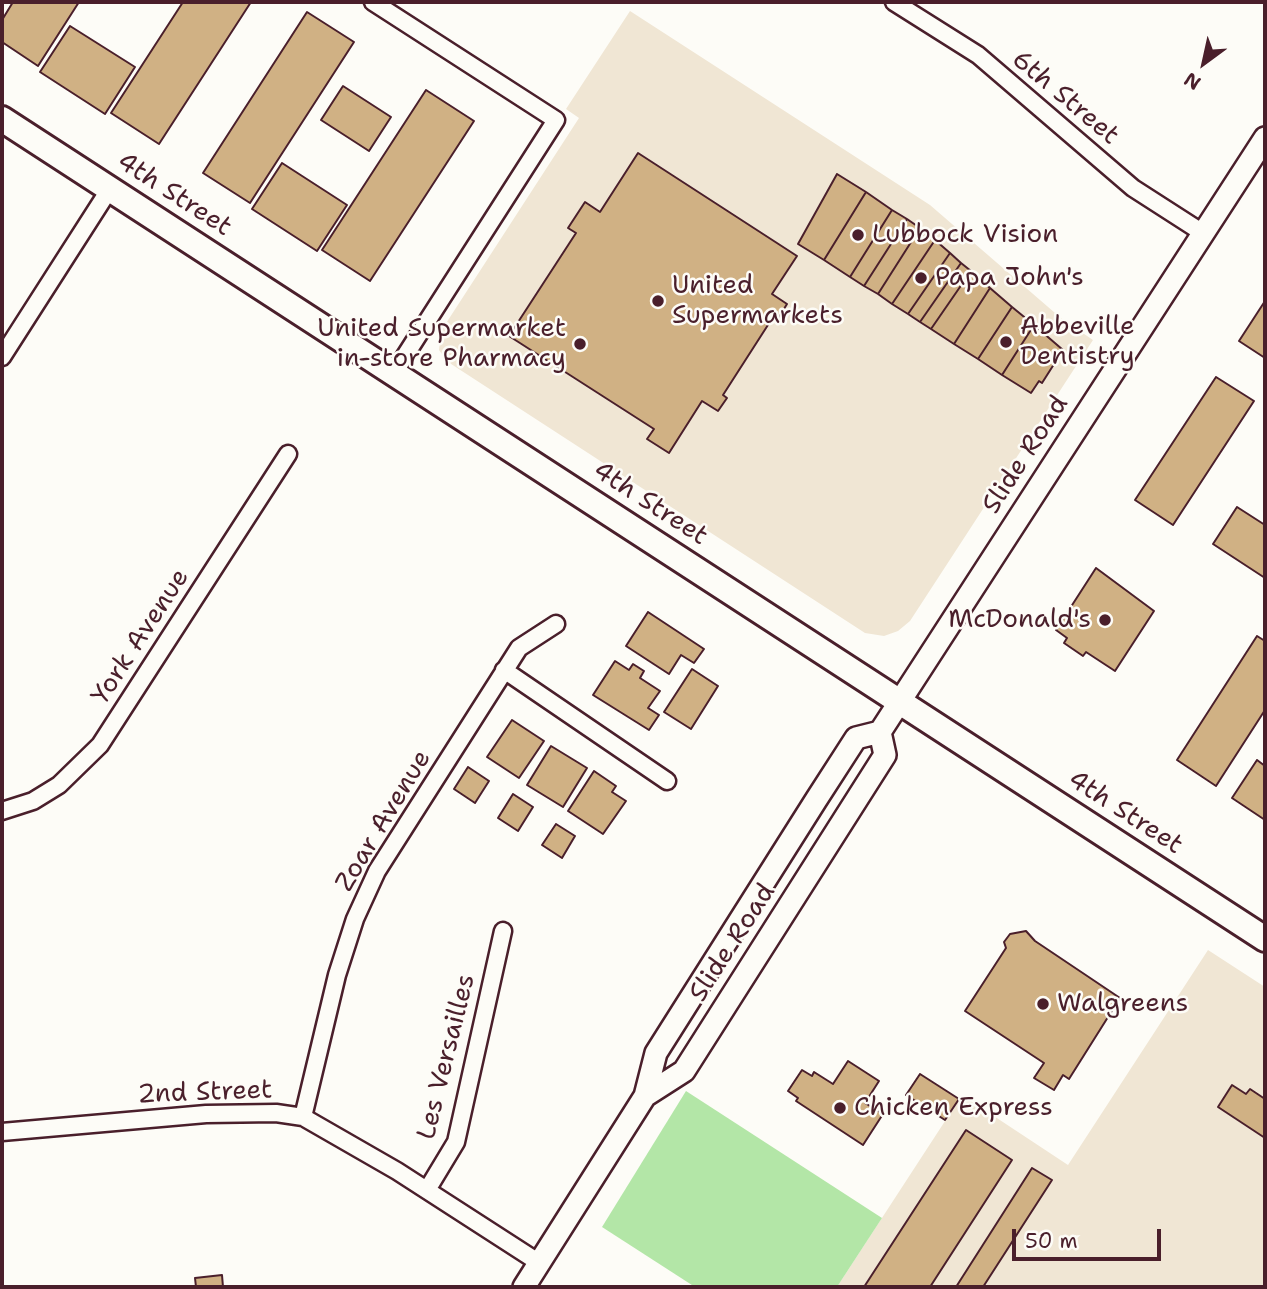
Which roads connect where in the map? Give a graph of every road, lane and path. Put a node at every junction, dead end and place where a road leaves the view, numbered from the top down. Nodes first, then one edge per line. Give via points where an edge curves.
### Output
1 (373, 2) edge
2 (894, 2) edge
3 (2, 119) edge
4 (1265, 138) edge
5 (110, 190) junction
6 (1203, 233) junction
7 (2, 357) edge
8 (394, 373) junction
9 (288, 454) dead end
10 (556, 624) dead end
11 (504, 670) junction
12 (900, 701) junction
13 (880, 732) junction
14 (667, 781) dead end
15 (2, 811) edge
16 (503, 931) dead end
17 (1265, 939) edge
18 (645, 1096) junction
19 (303, 1117) junction
20 (2, 1132) edge
21 (426, 1190) junction
22 (538, 1262) junction
23 (524, 1287) edge

1 - 8 street via 556,120
2 - 6 street, 6th Street via 978,55 1133,188
3 - 5 main road, 4th Street
4 - 6 main road, Slide Road
5 - 7 street
5 - 8 main road, 4th Street
6 - 12 main road, Slide Road
8 - 12 main road, 4th Street
9 - 15 street, York Avenue via 100,745 59,785 33,801
10 - 11 street, Zoar Avenue via 519,648
11 - 14 street
11 - 19 street, Zoar Avenue via 377,871 355,919
12 - 13 main road, Slide Road
12 - 17 main road, 4th Street
13 - 18 main road, Slide Road via 856,738 656,1053
13 - 18 main road, Slide Road via 885,755 684,1071
16 - 21 street, Les Versailles via 456,1142
18 - 22 main road, Slide Road
19 - 20 street, 2nd Street via 206,1114
19 - 21 street, 2nd Street
21 - 22 street, 2nd Street
22 - 23 main road, Slide Road

